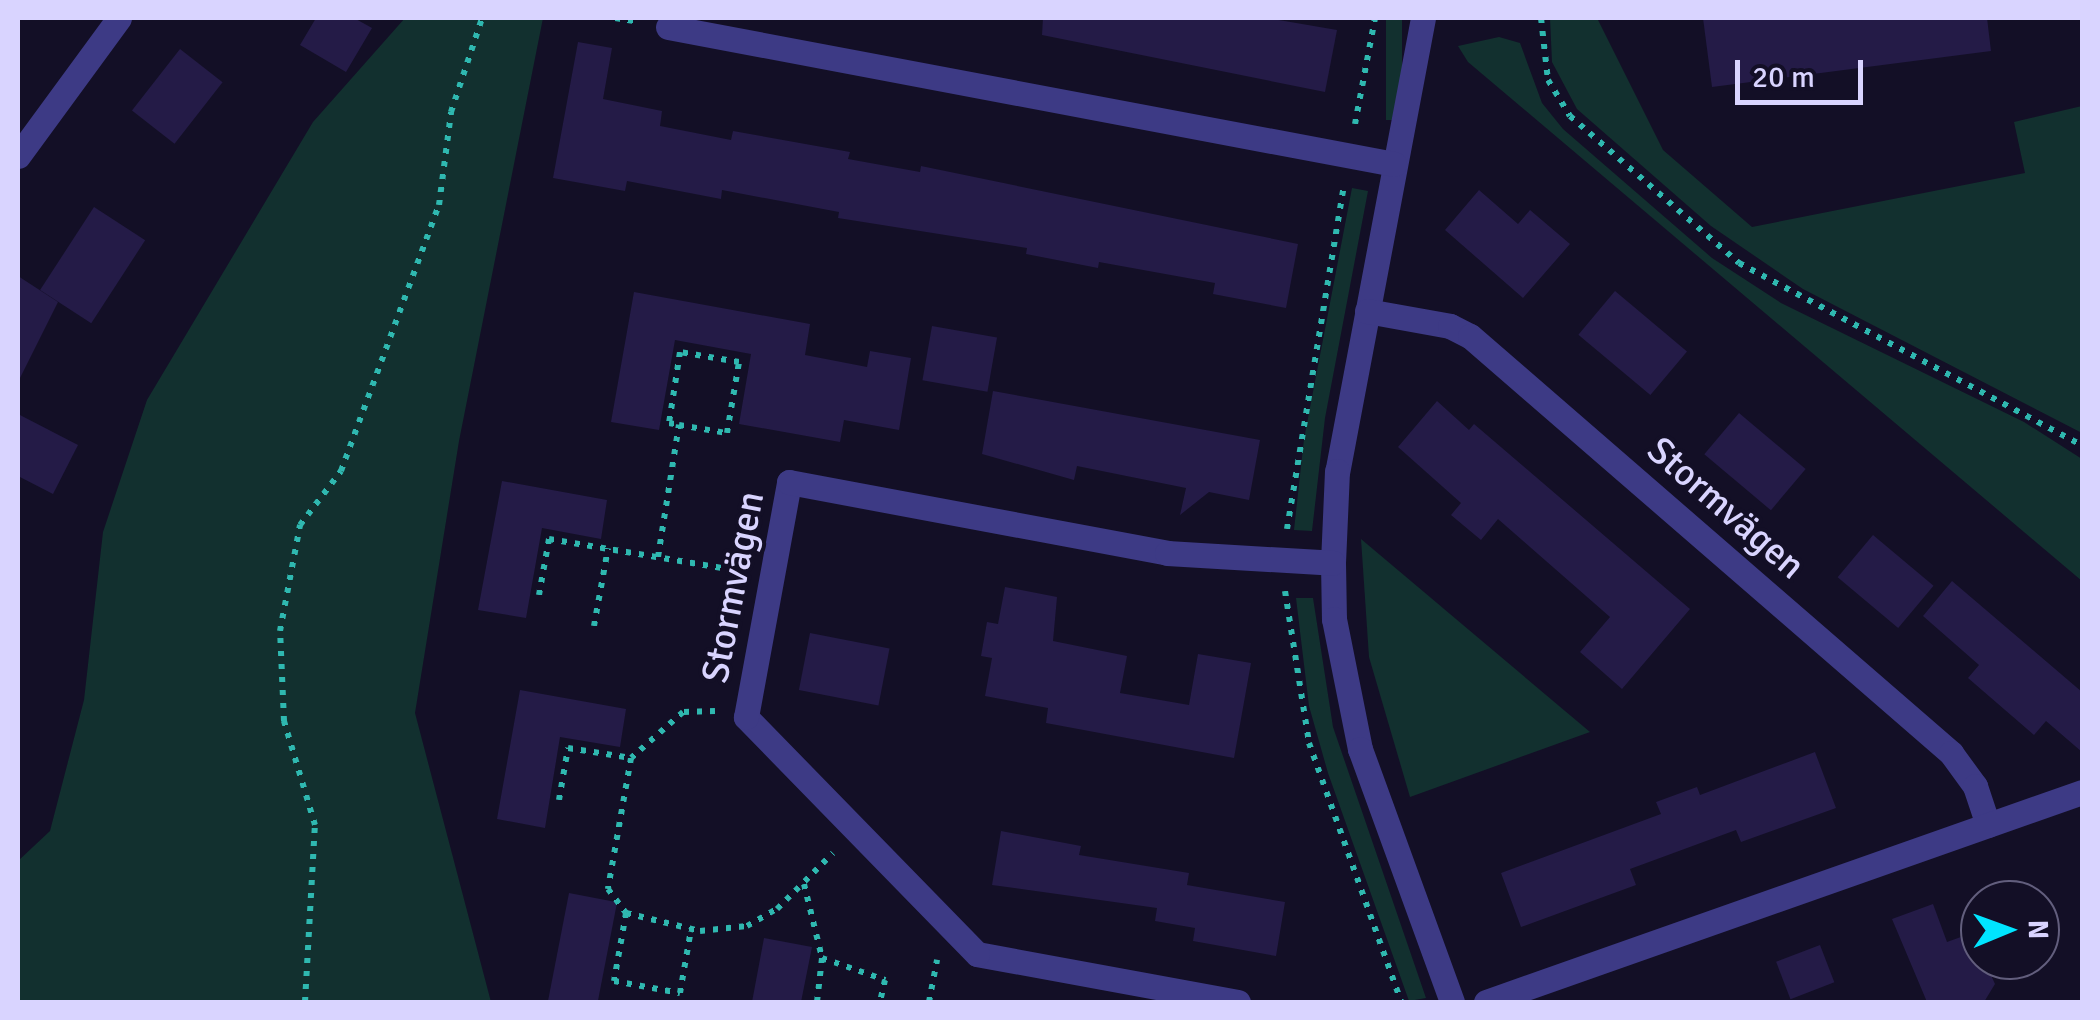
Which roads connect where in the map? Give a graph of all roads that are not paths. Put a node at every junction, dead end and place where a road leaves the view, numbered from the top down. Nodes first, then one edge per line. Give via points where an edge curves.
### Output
1 (119, 18) edge
2 (1423, 18) edge
3 (668, 27) dead end
4 (18, 156) edge
5 (1394, 164) junction
6 (1367, 311) junction
7 (1333, 563) junction
8 (2082, 792) edge
9 (1988, 825) junction
10 (1238, 1002) edge
11 (1452, 1002) edge
12 (1486, 1002) edge

1 - 4 street
2 - 5 street
3 - 5 street
5 - 6 street
6 - 7 street via 1338,471
6 - 9 street, Stormvägen via 1450,326 1470,336 1951,753 1976,786
7 - 10 street, Stormvägen via 1167,553 789,482 746,716 977,954
7 - 11 street via 1334,619 1360,749
8 - 9 street
9 - 12 street

